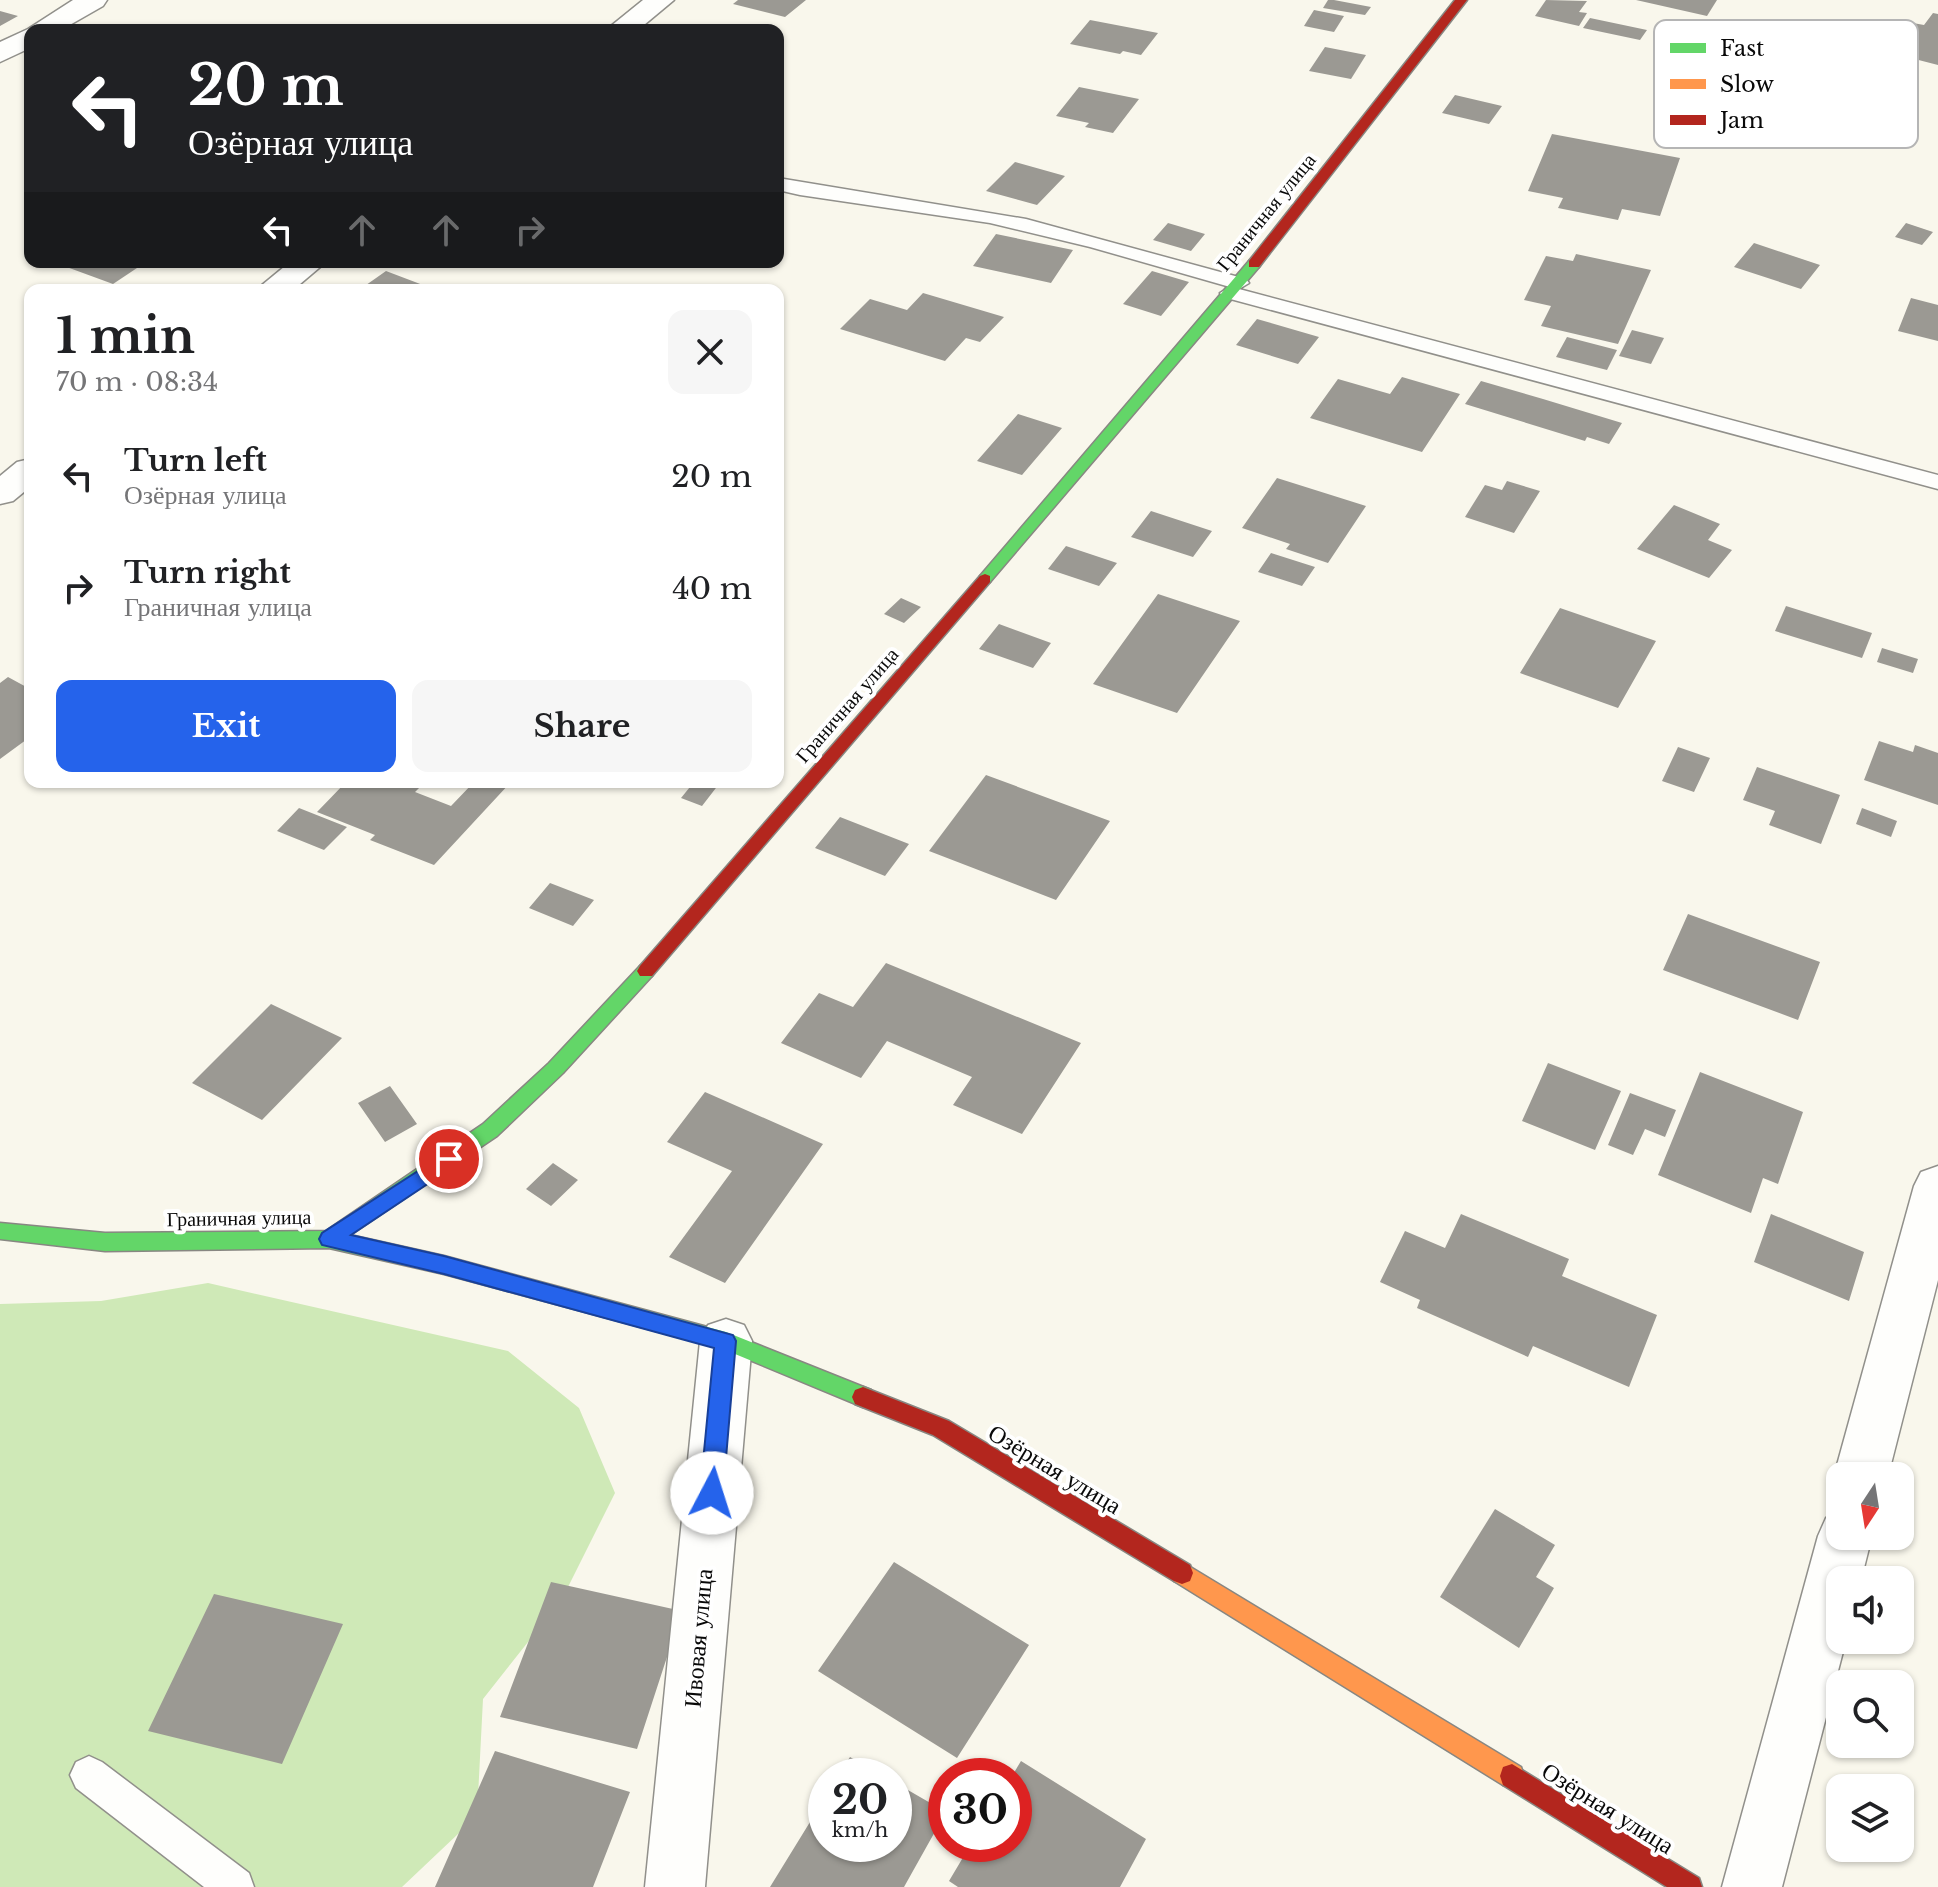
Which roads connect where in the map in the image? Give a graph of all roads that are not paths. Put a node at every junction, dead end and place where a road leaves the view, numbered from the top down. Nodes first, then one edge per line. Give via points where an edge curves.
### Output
1 (93, 0) edge
2 (660, 0) edge
3 (1461, 0) edge
4 (51, 24) edge
5 (628, 24) edge
6 (24, 40) edge
7 (0, 54) edge
8 (784, 186) edge
9 (302, 268) edge
10 (280, 284) edge
11 (1234, 288) junction
12 (24, 475) edge
13 (1938, 482) edge
14 (0, 493) edge
15 (1938, 1186) edge
16 (0, 1231) edge
17 (329, 1239) junction
18 (726, 1341) junction
19 (1865, 1462) edge
20 (1841, 1550) edge
21 (89, 1775) dead end
22 (235, 1887) edge
23 (675, 1887) edge
24 (1690, 1887) edge
25 (1752, 1887) edge

1 - 4 street
2 - 5 street
3 - 11 street, Граничная улица
6 - 7 street
8 - 11 lane via 1047,230
9 - 10 street
11 - 13 lane
11 - 17 street, Граничная улица via 625,995 556,1068 490,1130
12 - 14 street
15 - 19 street
16 - 17 street, Граничная улица via 105,1242
17 - 18 street, Озёрная улица
18 - 23 street, Ивовая улица
18 - 24 street, Озёрная улица via 941,1428
20 - 25 street
21 - 22 lane

